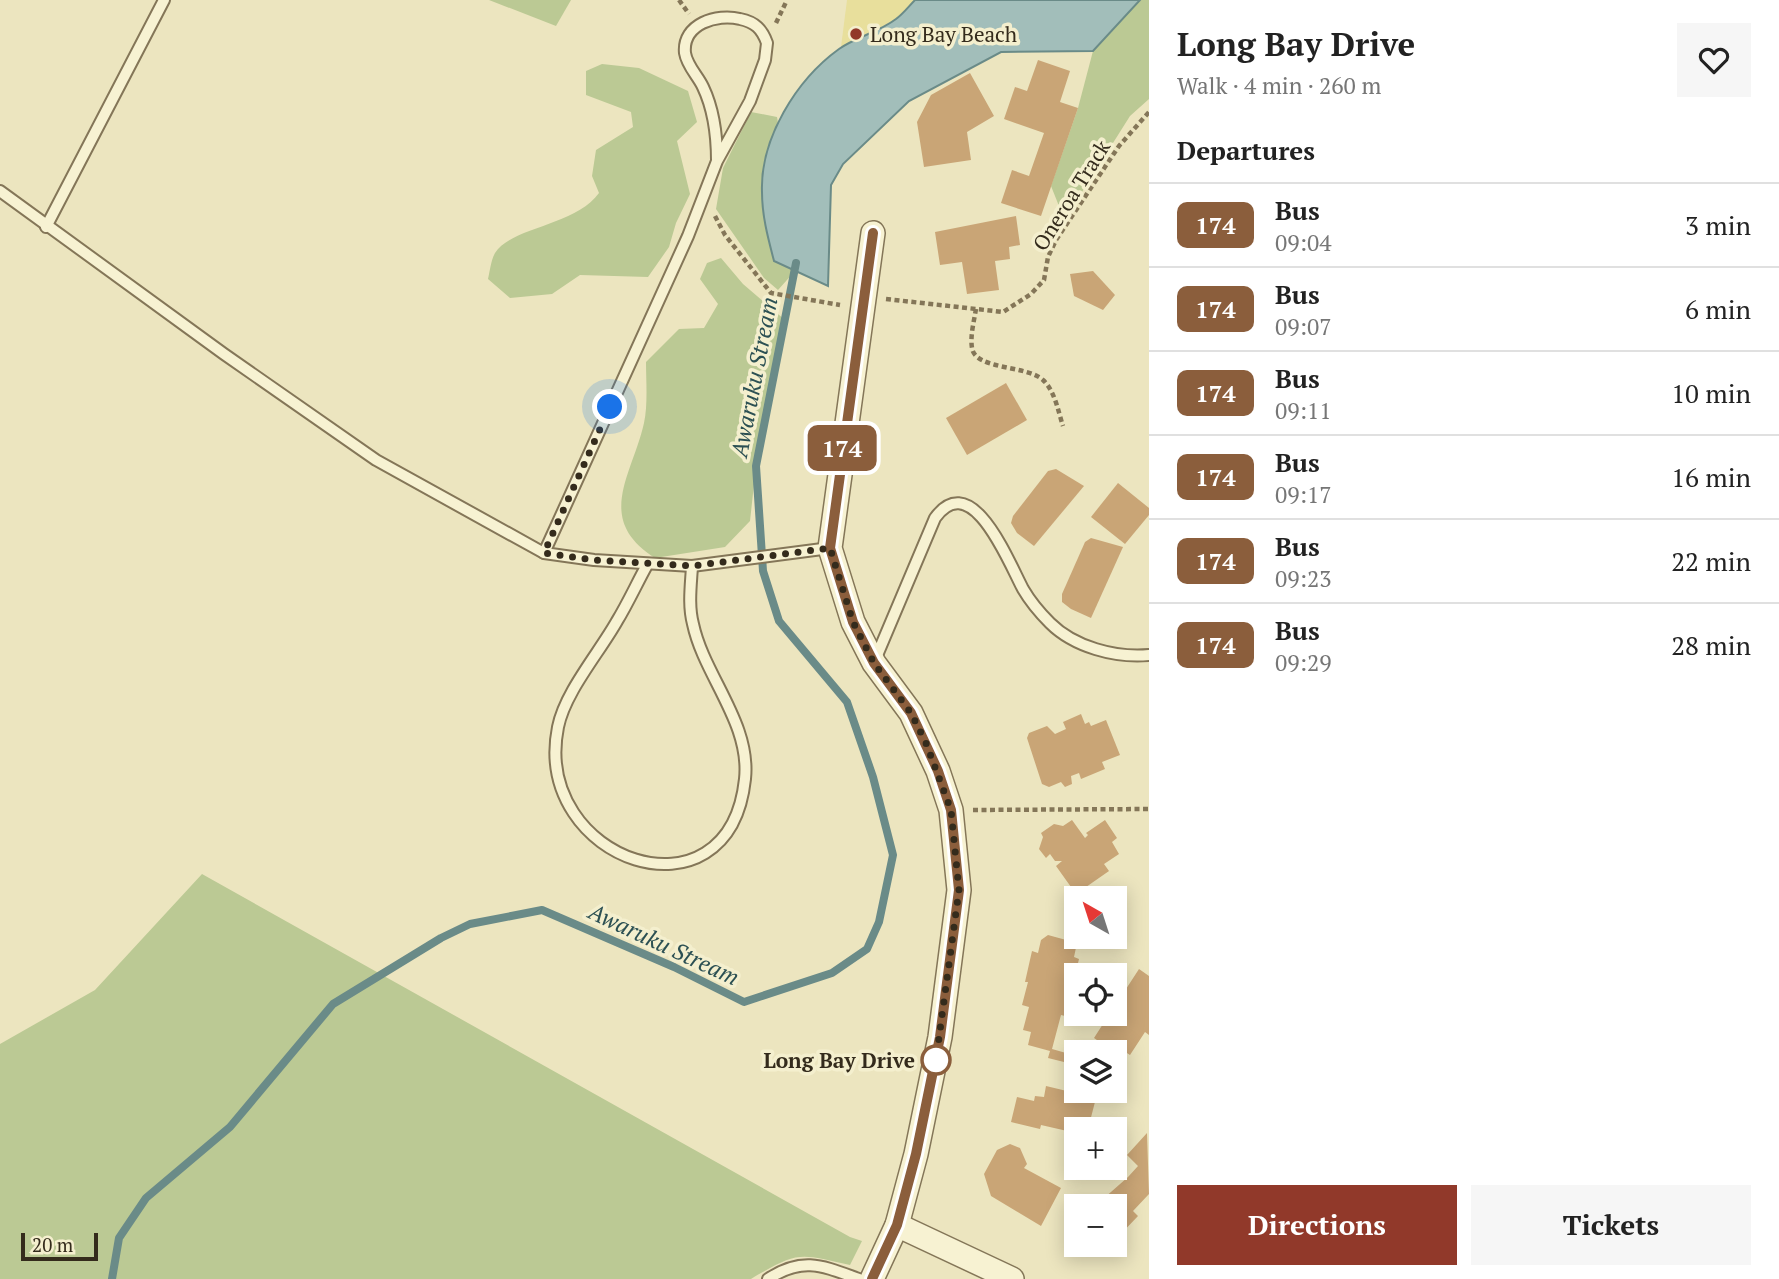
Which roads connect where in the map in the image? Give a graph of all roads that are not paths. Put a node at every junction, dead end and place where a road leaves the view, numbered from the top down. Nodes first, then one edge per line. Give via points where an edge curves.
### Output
1 (164, 0) edge
2 (717, 161) junction
3 (0, 191) edge
4 (46, 226) junction
5 (873, 233) dead end
6 (830, 548) junction
7 (544, 553) junction
8 (647, 565) junction
9 (692, 566) junction
10 (1149, 655) edge
11 (874, 663) junction
12 (897, 1225) junction
13 (768, 1279) edge
14 (859, 1279) edge
15 (872, 1279) edge
16 (1012, 1279) edge

1 - 4 lane
2 - 2 lane via 715,126 704,88 685,55 685,44 709,19 737,18 759,27 767,50 750,100
2 - 7 lane
3 - 4 lane
4 - 7 lane via 376,460
5 - 6 street
6 - 9 lane
6 - 11 street via 853,622
7 - 8 lane
8 - 9 lane
8 - 9 lane via 579,682 558,725 556,744 563,789 584,826 609,850 628,860 654,864 687,861 715,848 739,815 746,776 735,724 693,626
10 - 11 lane via 1118,654 1063,634 1025,592 986,522 972,508 958,503 935,518
11 - 12 street via 916,723 938,771 951,810 959,890 940,1037
12 - 15 street
12 - 16 street
13 - 14 lane via 785,1268 809,1263

